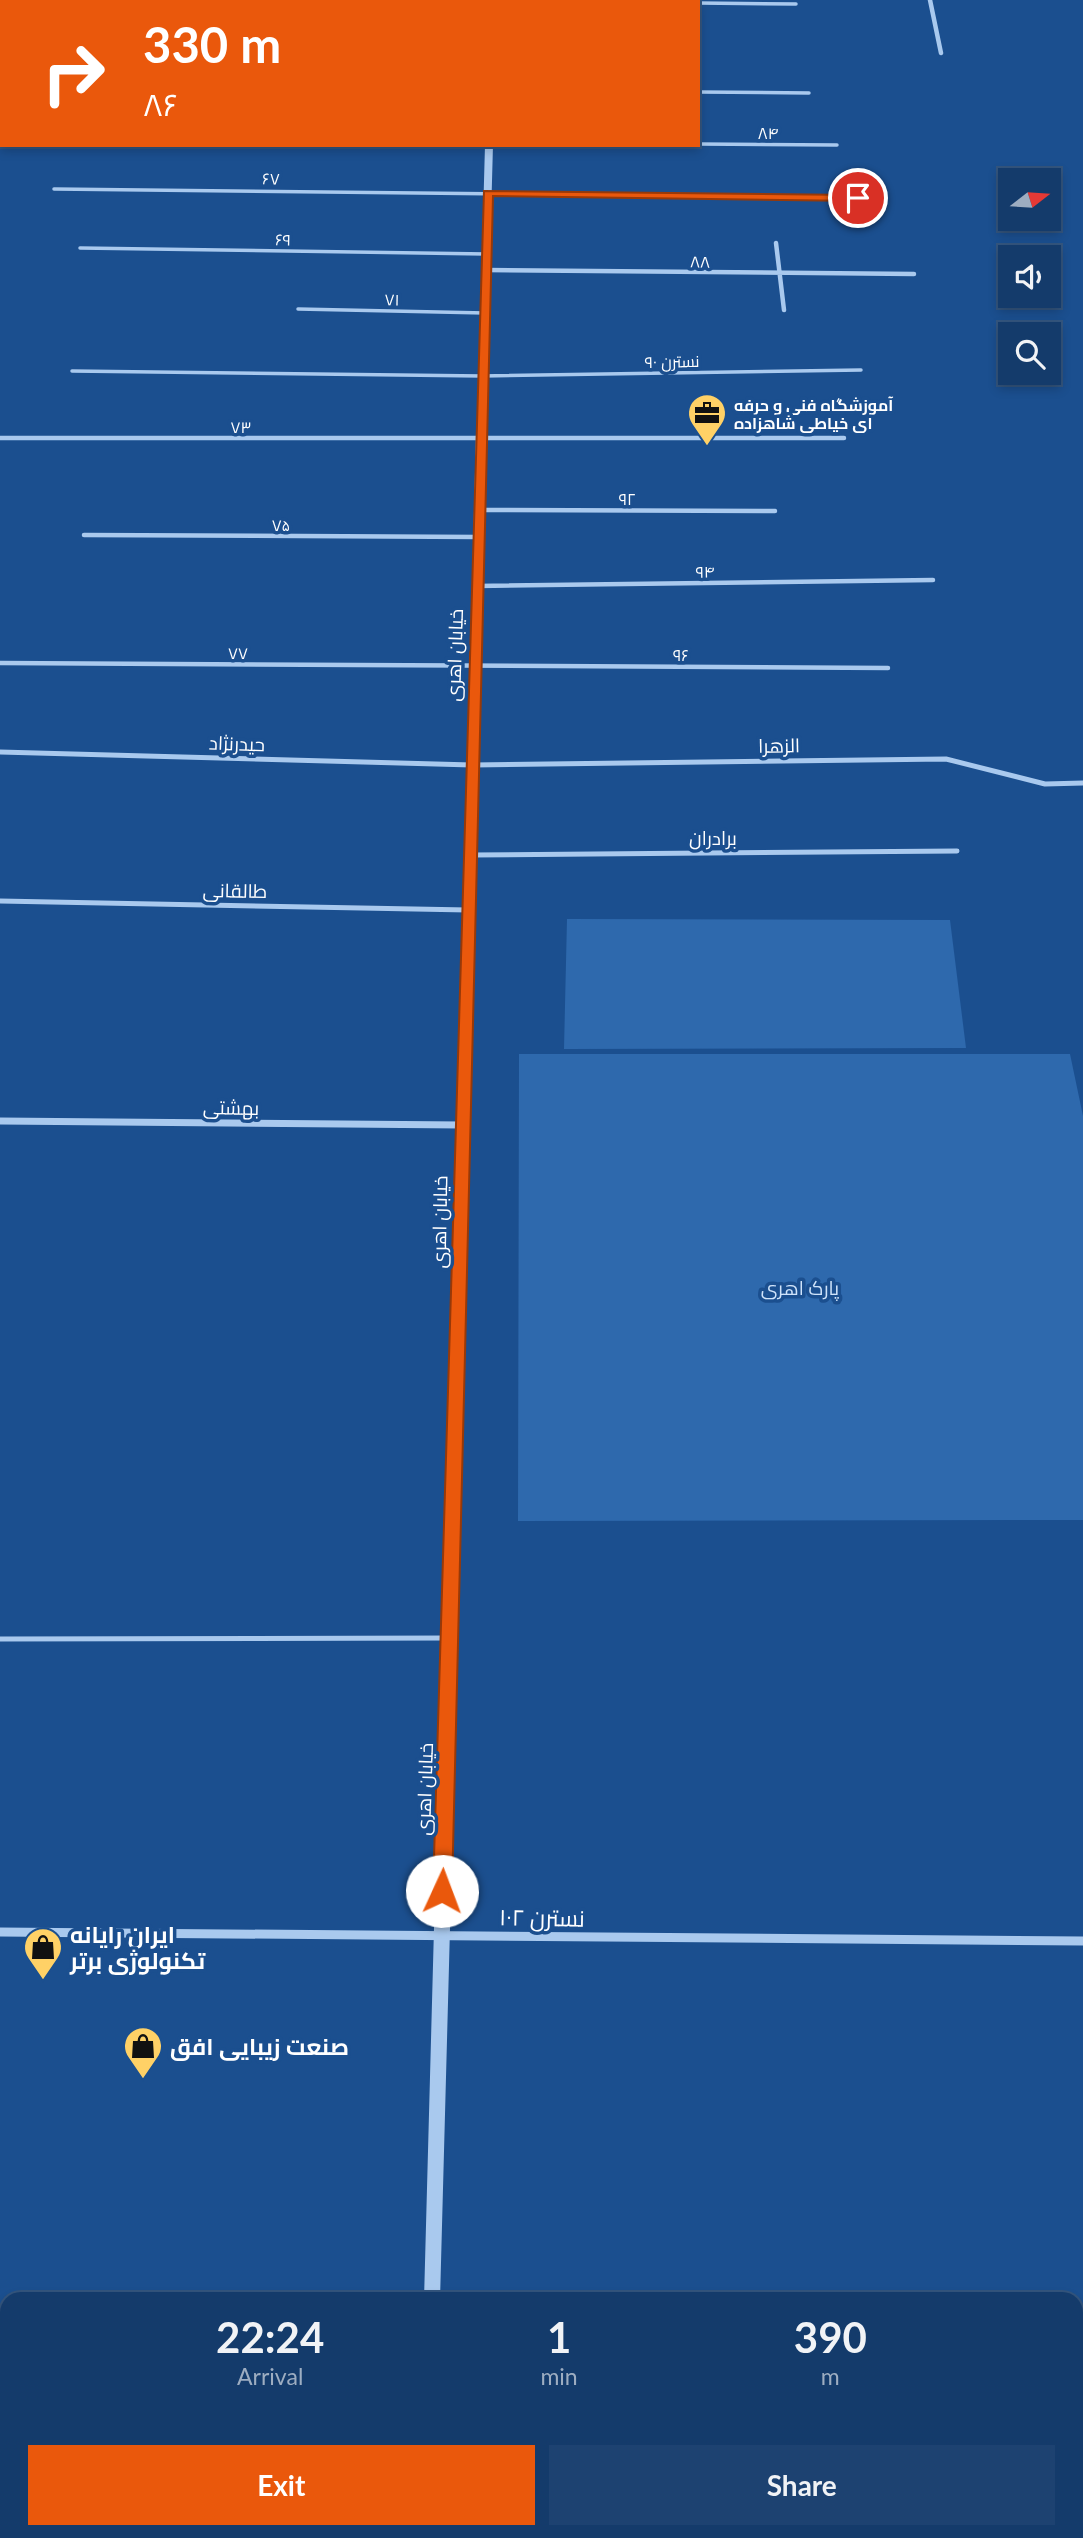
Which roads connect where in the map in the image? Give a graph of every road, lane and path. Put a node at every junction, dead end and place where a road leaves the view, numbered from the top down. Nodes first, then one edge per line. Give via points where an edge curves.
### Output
1 (930, 0) edge
2 (700, 3) edge
3 (796, 4) dead end
4 (941, 53) dead end
5 (700, 92) edge
6 (809, 93) dead end
7 (700, 144) edge
8 (837, 145) dead end
9 (489, 147) edge
10 (54, 189) dead end
11 (488, 193) junction
12 (858, 198) dead end
13 (776, 243) dead end
14 (80, 248) dead end
15 (486, 254) junction
16 (486, 270) junction
17 (780, 274) junction
18 (914, 274) dead end
19 (298, 309) dead end
20 (783, 310) dead end
21 (485, 313) junction
22 (861, 370) dead end
23 (72, 371) dead end
24 (482, 376) junction
25 (0, 438) edge
26 (845, 438) dead end
27 (481, 439) junction
28 (479, 510) junction
29 (775, 511) dead end
30 (83, 535) dead end
31 (478, 537) junction
32 (933, 580) dead end
33 (477, 586) junction
34 (0, 663) edge
35 (475, 665) junction
36 (888, 668) dead end
37 (0, 751) edge
38 (472, 765) junction
39 (1083, 783) edge
40 (957, 851) dead end
41 (470, 855) junction
42 (0, 901) edge
43 (468, 910) junction
44 (0, 1121) edge
45 (462, 1125) junction
46 (450, 1638) junction
47 (0, 1639) edge
48 (0, 1932) edge
49 (441, 1935) junction
50 (1083, 1941) edge
51 (432, 2292) edge

1 - 4 street
2 - 3 lane
5 - 6 lane
7 - 8 lane, ۸۴
9 - 11 street, خیابان اهری
10 - 11 lane, ۶۷
11 - 12 lane, ۶۷
11 - 15 street, خیابان اهری
13 - 17 street
14 - 15 lane, ۶۹
15 - 16 street, خیابان اهری
16 - 17 street, ۸۸
16 - 21 street, خیابان اهری
17 - 18 street, ۸۸
17 - 20 street
19 - 21 lane, ۷۱
21 - 24 street, خیابان اهری
22 - 24 lane, نسترن ۹۰
23 - 24 lane, نسترن ۹۰
24 - 27 street, خیابان اهری
25 - 27 lane, ۷۳
26 - 27 lane, ۷۳
27 - 28 street, خیابان اهری
28 - 29 lane, ۹۲
28 - 31 street, خیابان اهری
30 - 31 lane, ۷۵
31 - 33 street, خیابان اهری
32 - 33 lane, ۹۴
33 - 35 street, خیابان اهری
34 - 35 lane, ۷۷
35 - 36 lane, ۹۶
35 - 38 street, خیابان اهری
37 - 38 street, حیدرنژاد
38 - 39 street, الزهرا via 946,759 1045,783
38 - 41 street, خیابان اهری
40 - 41 street, برادران
41 - 43 street, خیابان اهری
42 - 43 street, طالقانی
43 - 45 street, خیابان اهری
44 - 45 street, بهشتی
45 - 46 street, خیابان اهری
46 - 47 lane
46 - 49 street, خیابان اهری
48 - 49 street, نسترن ۱۰۲
49 - 50 street, نسترن ۱۰۲
49 - 51 street, خیابان اهری

